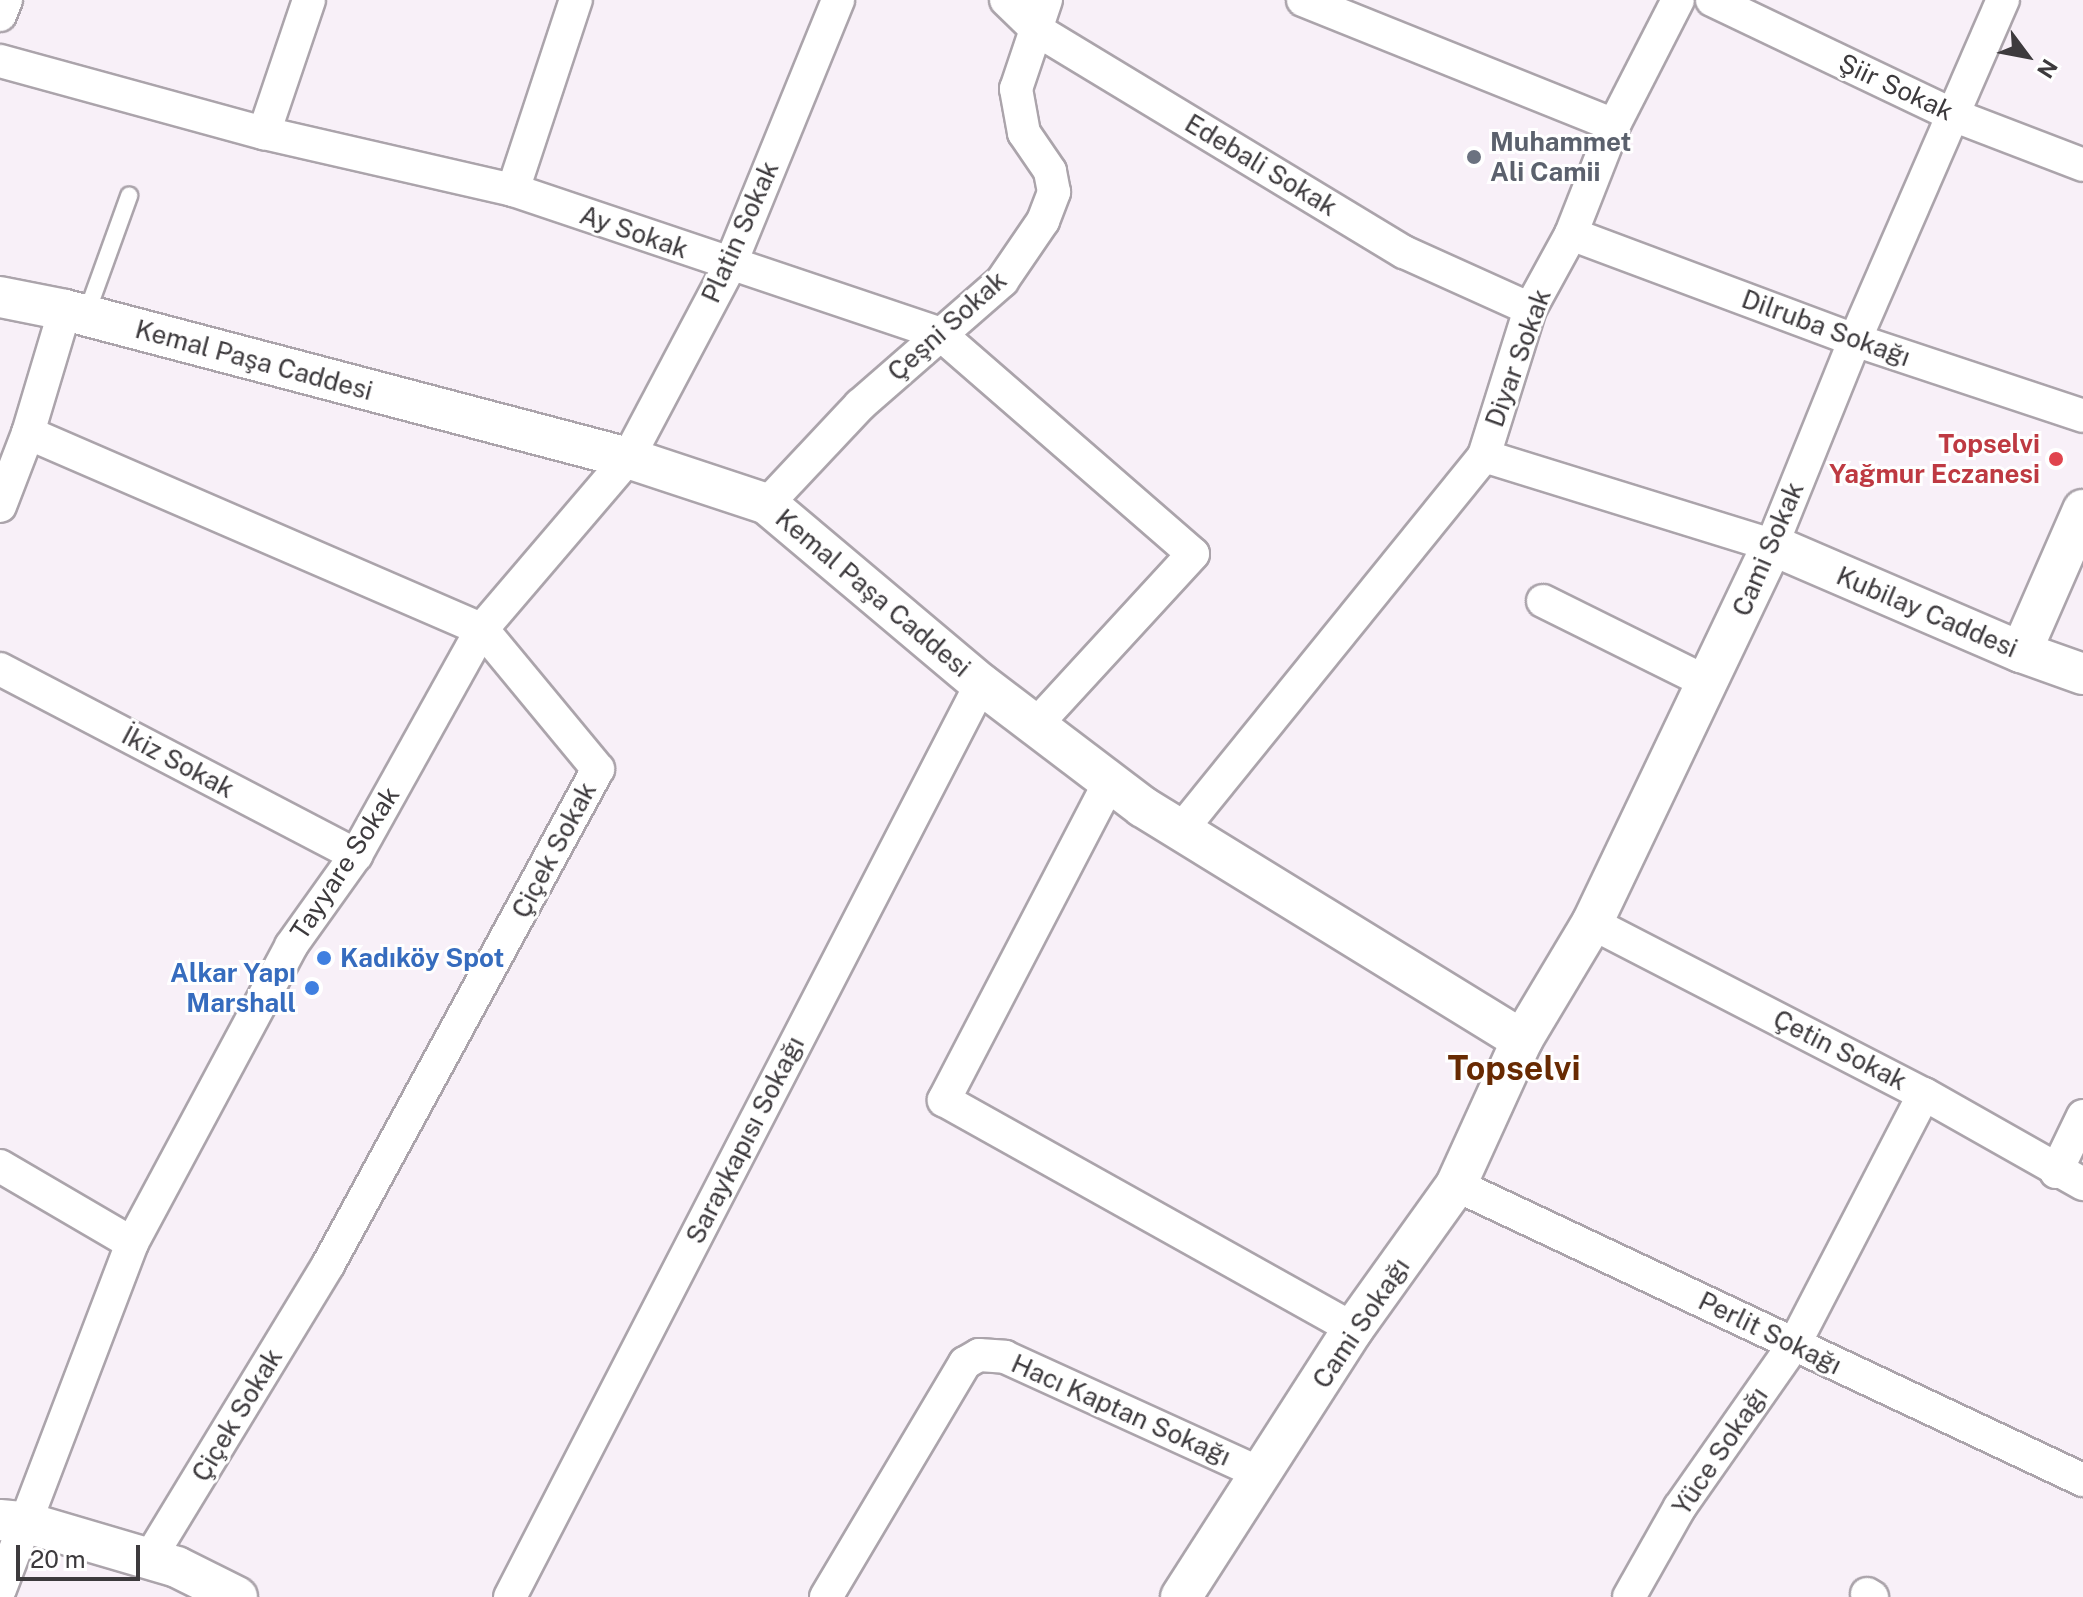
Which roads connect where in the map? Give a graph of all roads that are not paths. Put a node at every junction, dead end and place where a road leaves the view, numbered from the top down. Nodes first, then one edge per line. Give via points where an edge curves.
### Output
1 (6, 0) edge
2 (309, 0) edge
3 (576, 0) edge
4 (838, 0) edge
5 (1006, 0) edge
6 (1303, 0) edge
7 (1678, 0) edge
8 (1712, 0) edge
9 (2003, 0) edge
10 (0, 15) edge
11 (1042, 15) edge
12 (0, 61) edge
13 (1953, 115) junction
14 (1614, 125) junction
15 (264, 133) junction
16 (2083, 165) edge
17 (513, 190) junction
18 (129, 196) dead end
19 (1571, 234) junction
20 (730, 265) junction
21 (0, 297) edge
22 (1530, 309) junction
23 (76, 313) junction
24 (940, 334) junction
25 (1855, 340) junction
26 (2083, 416) edge
27 (28, 433) junction
28 (1484, 456) junction
29 (628, 458) junction
30 (767, 504) junction
31 (0, 506) edge
32 (2083, 510) edge
33 (1772, 545) junction
34 (1543, 601) dead end
35 (482, 629) junction
36 (2021, 652) junction
37 (0, 669) edge
38 (2083, 674) edge
39 (1708, 683) junction
40 (981, 684) junction
41 (1036, 725) junction
42 (1110, 781) junction
43 (1182, 829) junction
44 (356, 855) junction
45 (1592, 923) junction
46 (1522, 1040) junction
47 (1924, 1094) junction
48 (2083, 1116) edge
49 (0, 1166) edge
50 (2070, 1178) edge
51 (1456, 1185) junction
52 (132, 1243) junction
53 (1353, 1329) junction
54 (1795, 1343) junction
55 (1262, 1474) junction
56 (2083, 1480) edge
57 (12, 1521) edge
58 (149, 1559) junction
59 (0, 1589) edge
60 (237, 1597) edge
61 (510, 1597) edge
62 (826, 1597) edge
63 (1181, 1597) edge
64 (1629, 1597) edge

1 - 10 street
2 - 15 street
3 - 17 street
4 - 20 street, Platin Sokak
5 - 11 street, Edebali Sokak
6 - 14 street
7 - 14 street, Diyar Sokak
8 - 13 street, Şiir Sokak
9 - 13 street, Cami Sokak
11 - 22 street, Edebali Sokak via 1404,252
11 - 24 street, Çeşni Sokak via 1016,89 1024,133 1050,171 1054,192 1043,221 1002,281
12 - 15 street, Ay Sokak
13 - 16 street, Şiir Sokak
13 - 25 street, Cami Sokak
14 - 19 street, Diyar Sokak
15 - 17 street, Ay Sokak
17 - 20 street, Ay Sokak
18 - 23 lane
19 - 22 street, Diyar Sokak
19 - 25 street, Dilruba Sokağı
20 - 24 street, Ay Sokak
20 - 29 street, Platin Sokak
21 - 23 street, Kemal Paşa Caddesi
22 - 28 street, Diyar Sokak
23 - 27 street
23 - 29 street, Kemal Paşa Caddesi
24 - 30 street, Çeşni Sokak via 860,405
24 - 41 street, Ay Sokak via 1193,554
25 - 26 street, Dilruba Sokağı
25 - 33 street, Cami Sokak
27 - 31 street
27 - 35 street, Çiçek Sokak
28 - 33 street
28 - 43 street
29 - 30 street, Kemal Paşa Caddesi
29 - 35 street, Tayyare Sokak
30 - 40 street, Kemal Paşa Caddesi
32 - 36 street
33 - 36 street, Kubilay Caddesi
33 - 39 street, Cami Sokak
34 - 39 street
35 - 44 street, Tayyare Sokak
35 - 58 street, Çiçek Sokak via 598,769 328,1265
36 - 38 street, Kubilay Caddesi
37 - 44 street, İkiz Sokak
39 - 45 street, Cami Sokak
40 - 41 street, Kemal Paşa Caddesi
40 - 61 street, Saraykapısı Sokağı
41 - 42 street, Kemal Paşa Caddesi
42 - 43 street, Kemal Paşa Caddesi
42 - 53 street via 944,1100
43 - 46 street, Kemal Paşa Caddesi
44 - 52 street, Tayyare Sokak via 291,946
45 - 46 street, Cami Sokak
45 - 47 street, Çetin Sokak
46 - 51 street, Cami Sokağı
47 - 50 street, Çetin Sokak
47 - 54 street, Yüce Sokağı
48 - 50 street
49 - 52 street
51 - 53 street, Cami Sokağı
51 - 54 street, Perlit Sokağı
52 - 57 street, Tayyare Sokak
53 - 55 street, Cami Sokağı
54 - 56 street, Perlit Sokağı
54 - 64 street, Yüce Sokağı via 1680,1507
55 - 62 street, Hacı Kaptan Sokağı via 1005,1357 979,1355 965,1363
55 - 63 street, Cami Sokağı
57 - 58 street
57 - 59 street, Tayyare Sokak
58 - 60 street

